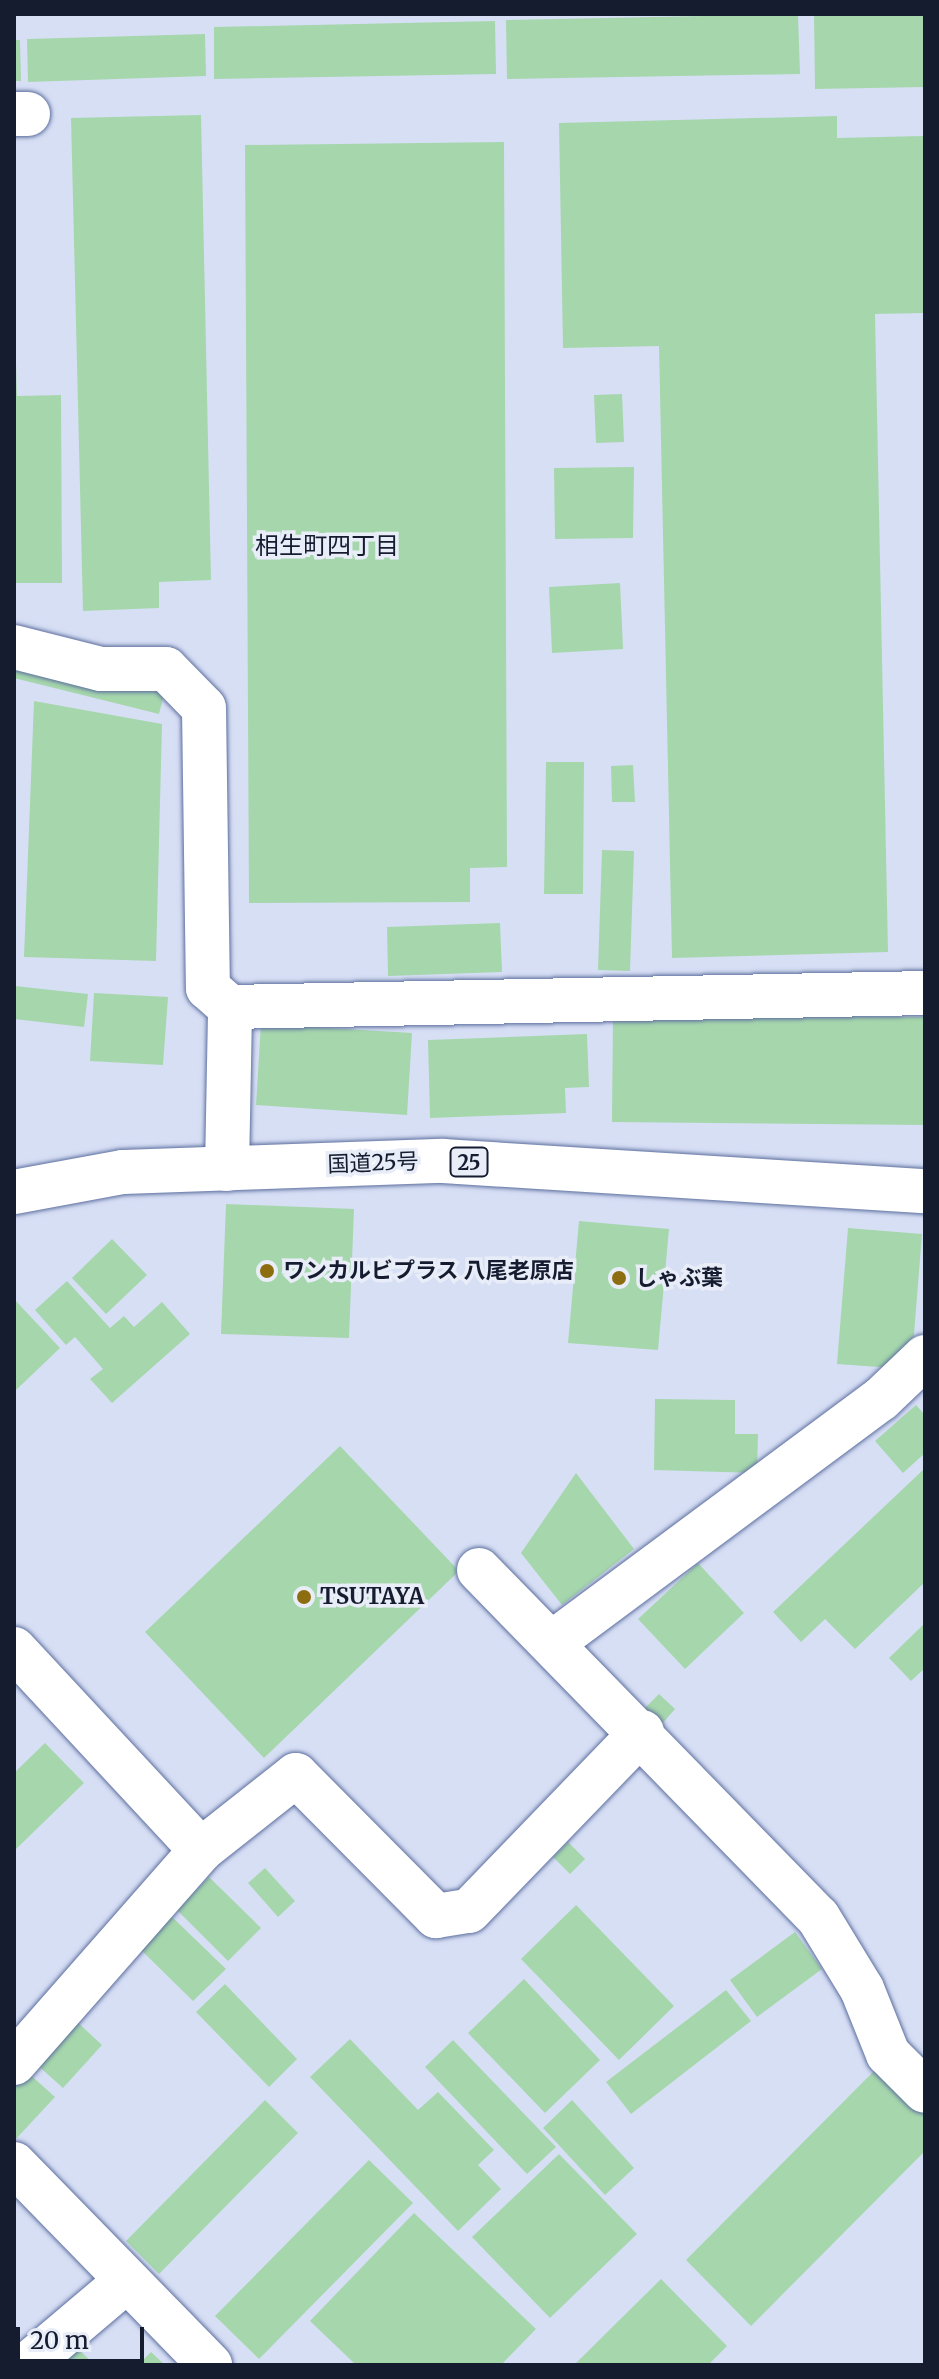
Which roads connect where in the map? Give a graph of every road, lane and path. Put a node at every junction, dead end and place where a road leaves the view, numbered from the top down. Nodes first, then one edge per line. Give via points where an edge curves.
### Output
1 (14, 647) edge
2 (925, 993) edge
3 (230, 1007) junction
4 (227, 1169) junction
5 (925, 1191) edge
6 (14, 1192) edge
7 (925, 1357) edge
8 (479, 1570) dead end
9 (552, 1643) junction
10 (14, 1649) edge
11 (642, 1732) junction
12 (201, 1850) junction
13 (14, 2063) edge
14 (925, 2091) edge
15 (14, 2164) edge
16 (126, 2281) junction
17 (27, 2365) edge
18 (210, 2365) edge

1 - 3 main road via 101,669 166,669 204,708 208,988
2 - 3 main road
3 - 4 main road
4 - 5 main road, 国道25号 / 25 via 443,1161
4 - 6 main road, 国道25号 / 25 via 123,1172
7 - 9 main road via 881,1399
8 - 9 main road
9 - 11 main road
10 - 12 main road
11 - 12 main road via 469,1911 436,1916 296,1775
11 - 14 main road via 818,1917 862,1989 888,2054
12 - 13 main road
15 - 16 main road
16 - 17 main road
16 - 18 main road

